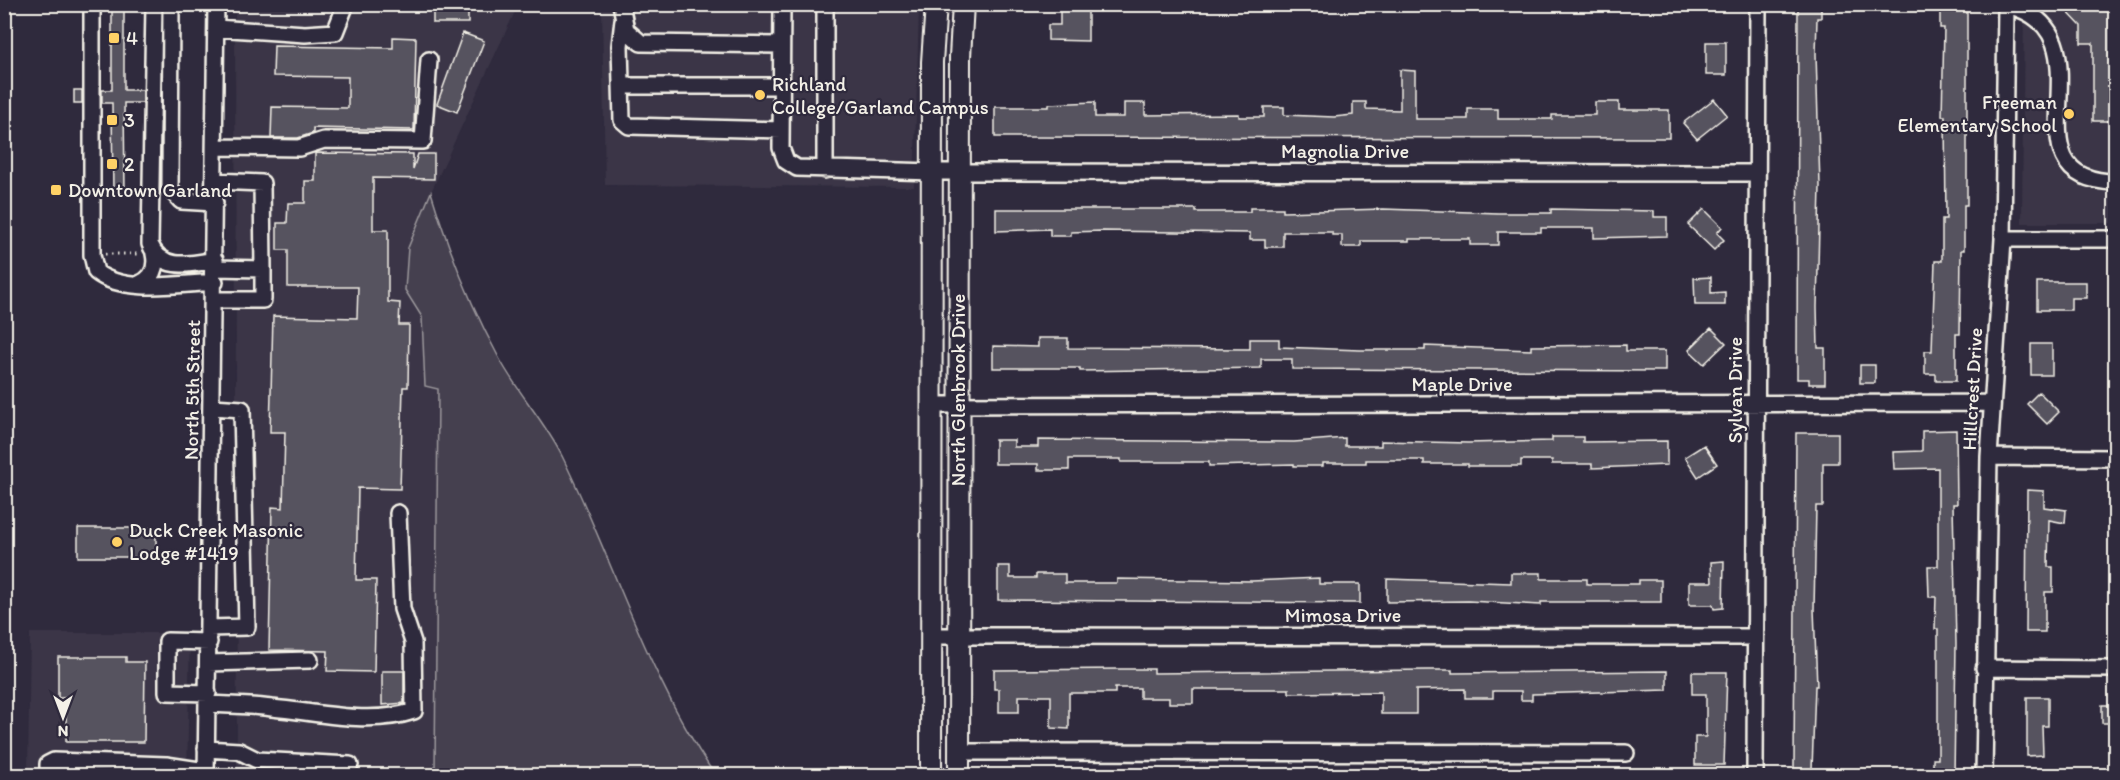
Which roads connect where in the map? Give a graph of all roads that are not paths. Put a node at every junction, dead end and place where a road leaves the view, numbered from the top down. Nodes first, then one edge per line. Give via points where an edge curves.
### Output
1 (93, 4) edge
2 (154, 4) edge
3 (171, 4) edge
4 (216, 4) edge
5 (346, 4) edge
6 (621, 4) edge
7 (782, 4) edge
8 (825, 4) edge
9 (936, 4) edge
10 (963, 4) edge
11 (1758, 4) edge
12 (2006, 5) edge
13 (623, 20) junction
14 (216, 28) junction
15 (782, 45) junction
16 (429, 60) dead end
17 (621, 86) junction
18 (781, 86) junction
19 (781, 129) junction
20 (216, 147) junction
21 (825, 170) junction
22 (960, 171) junction
23 (934, 172) junction
24 (1756, 173) junction
25 (216, 181) junction
26 (2115, 182) edge
27 (215, 203) junction
28 (2003, 239) junction
29 (2115, 239) edge
30 (146, 254) junction
31 (263, 269) junction
32 (215, 270) junction
33 (139, 284) junction
34 (214, 300) junction
35 (1756, 403) junction
36 (1991, 403) junction
37 (933, 405) junction
38 (958, 405) junction
39 (213, 407) junction
40 (1989, 457) junction
41 (2115, 458) edge
42 (398, 513) dead end
43 (209, 635) junction
44 (931, 636) junction
45 (959, 636) junction
46 (1755, 637) junction
47 (310, 660) dead end
48 (208, 663) junction
49 (1984, 668) junction
50 (2115, 669) edge
51 (208, 699) junction
52 (206, 749) junction
53 (959, 752) junction
54 (1626, 753) dead end
55 (350, 765) dead end
56 (206, 773) edge
57 (48, 776) edge
58 (931, 776) edge
59 (959, 776) edge
60 (1755, 776) edge
61 (1984, 776) edge

1 - 33 street via 92,255 96,272 105,280
2 - 30 street via 150,244
3 - 27 street via 170,189 181,201
4 - 14 street, North 5th Street
5 - 14 street via 335,32 304,34
6 - 13 street
7 - 15 street, Magnolia Drive
8 - 21 street
9 - 23 main road, North Glenbrook Drive via 932,62
10 - 22 main road, North Glenbrook Drive
11 - 24 street, Sylvan Drive
12 - 26 street via 2027,9 2048,24 2060,40 2063,157 2073,172 2101,182
12 - 28 street, Hillcrest Drive
13 - 15 street via 626,30 641,43
13 - 17 street
14 - 20 street, North 5th Street
15 - 18 street, Magnolia Drive
16 - 20 street via 423,141 324,141 299,148
17 - 18 street
17 - 19 street via 622,120 629,126
18 - 19 street, Magnolia Drive
19 - 21 street, Magnolia Drive via 782,154 791,165
20 - 25 street, North 5th Street
21 - 23 street, Magnolia Drive
22 - 23 street, Magnolia Drive
22 - 24 street, Magnolia Drive
22 - 38 main road, North Glenbrook Drive
23 - 37 main road, North Glenbrook Drive
24 - 35 street, Sylvan Drive
25 - 27 street, North 5th Street
25 - 31 street via 262,183
27 - 32 street, North 5th Street
28 - 29 street
28 - 36 street, Hillcrest Drive
30 - 32 street via 166,262
30 - 33 street via 155,264 152,274
31 - 32 street
31 - 34 street via 263,300
32 - 33 street
32 - 34 street, North 5th Street
34 - 39 street, North 5th Street
35 - 36 street, Maple Drive
35 - 38 street, Maple Drive
35 - 46 street, Sylvan Drive
36 - 40 street, Hillcrest Drive
37 - 38 street, Maple Drive
37 - 44 main road, North Glenbrook Drive
38 - 45 main road, North Glenbrook Drive
39 - 43 street, North 5th Street
39 - 43 street via 242,409 247,627
40 - 41 street
40 - 49 street, Hillcrest Drive
42 - 51 street via 402,609 413,642 414,711 395,717 350,716
43 - 48 street, North 5th Street
43 - 51 street via 167,641 167,692
44 - 45 street, Mimosa Drive
44 - 58 main road, North Glenbrook Drive
45 - 46 street, Mimosa Drive
45 - 53 main road, North Glenbrook Drive
46 - 60 street, Sylvan Drive
47 - 48 street
48 - 51 street, North 5th Street
49 - 50 street
49 - 61 street, Hillcrest Drive
51 - 52 street, North 5th Street
52 - 55 street via 239,751 257,760
52 - 56 street, North 5th Street
53 - 54 street
53 - 59 main road, North Glenbrook Drive
56 - 57 street via 166,765 54,761 48,764

